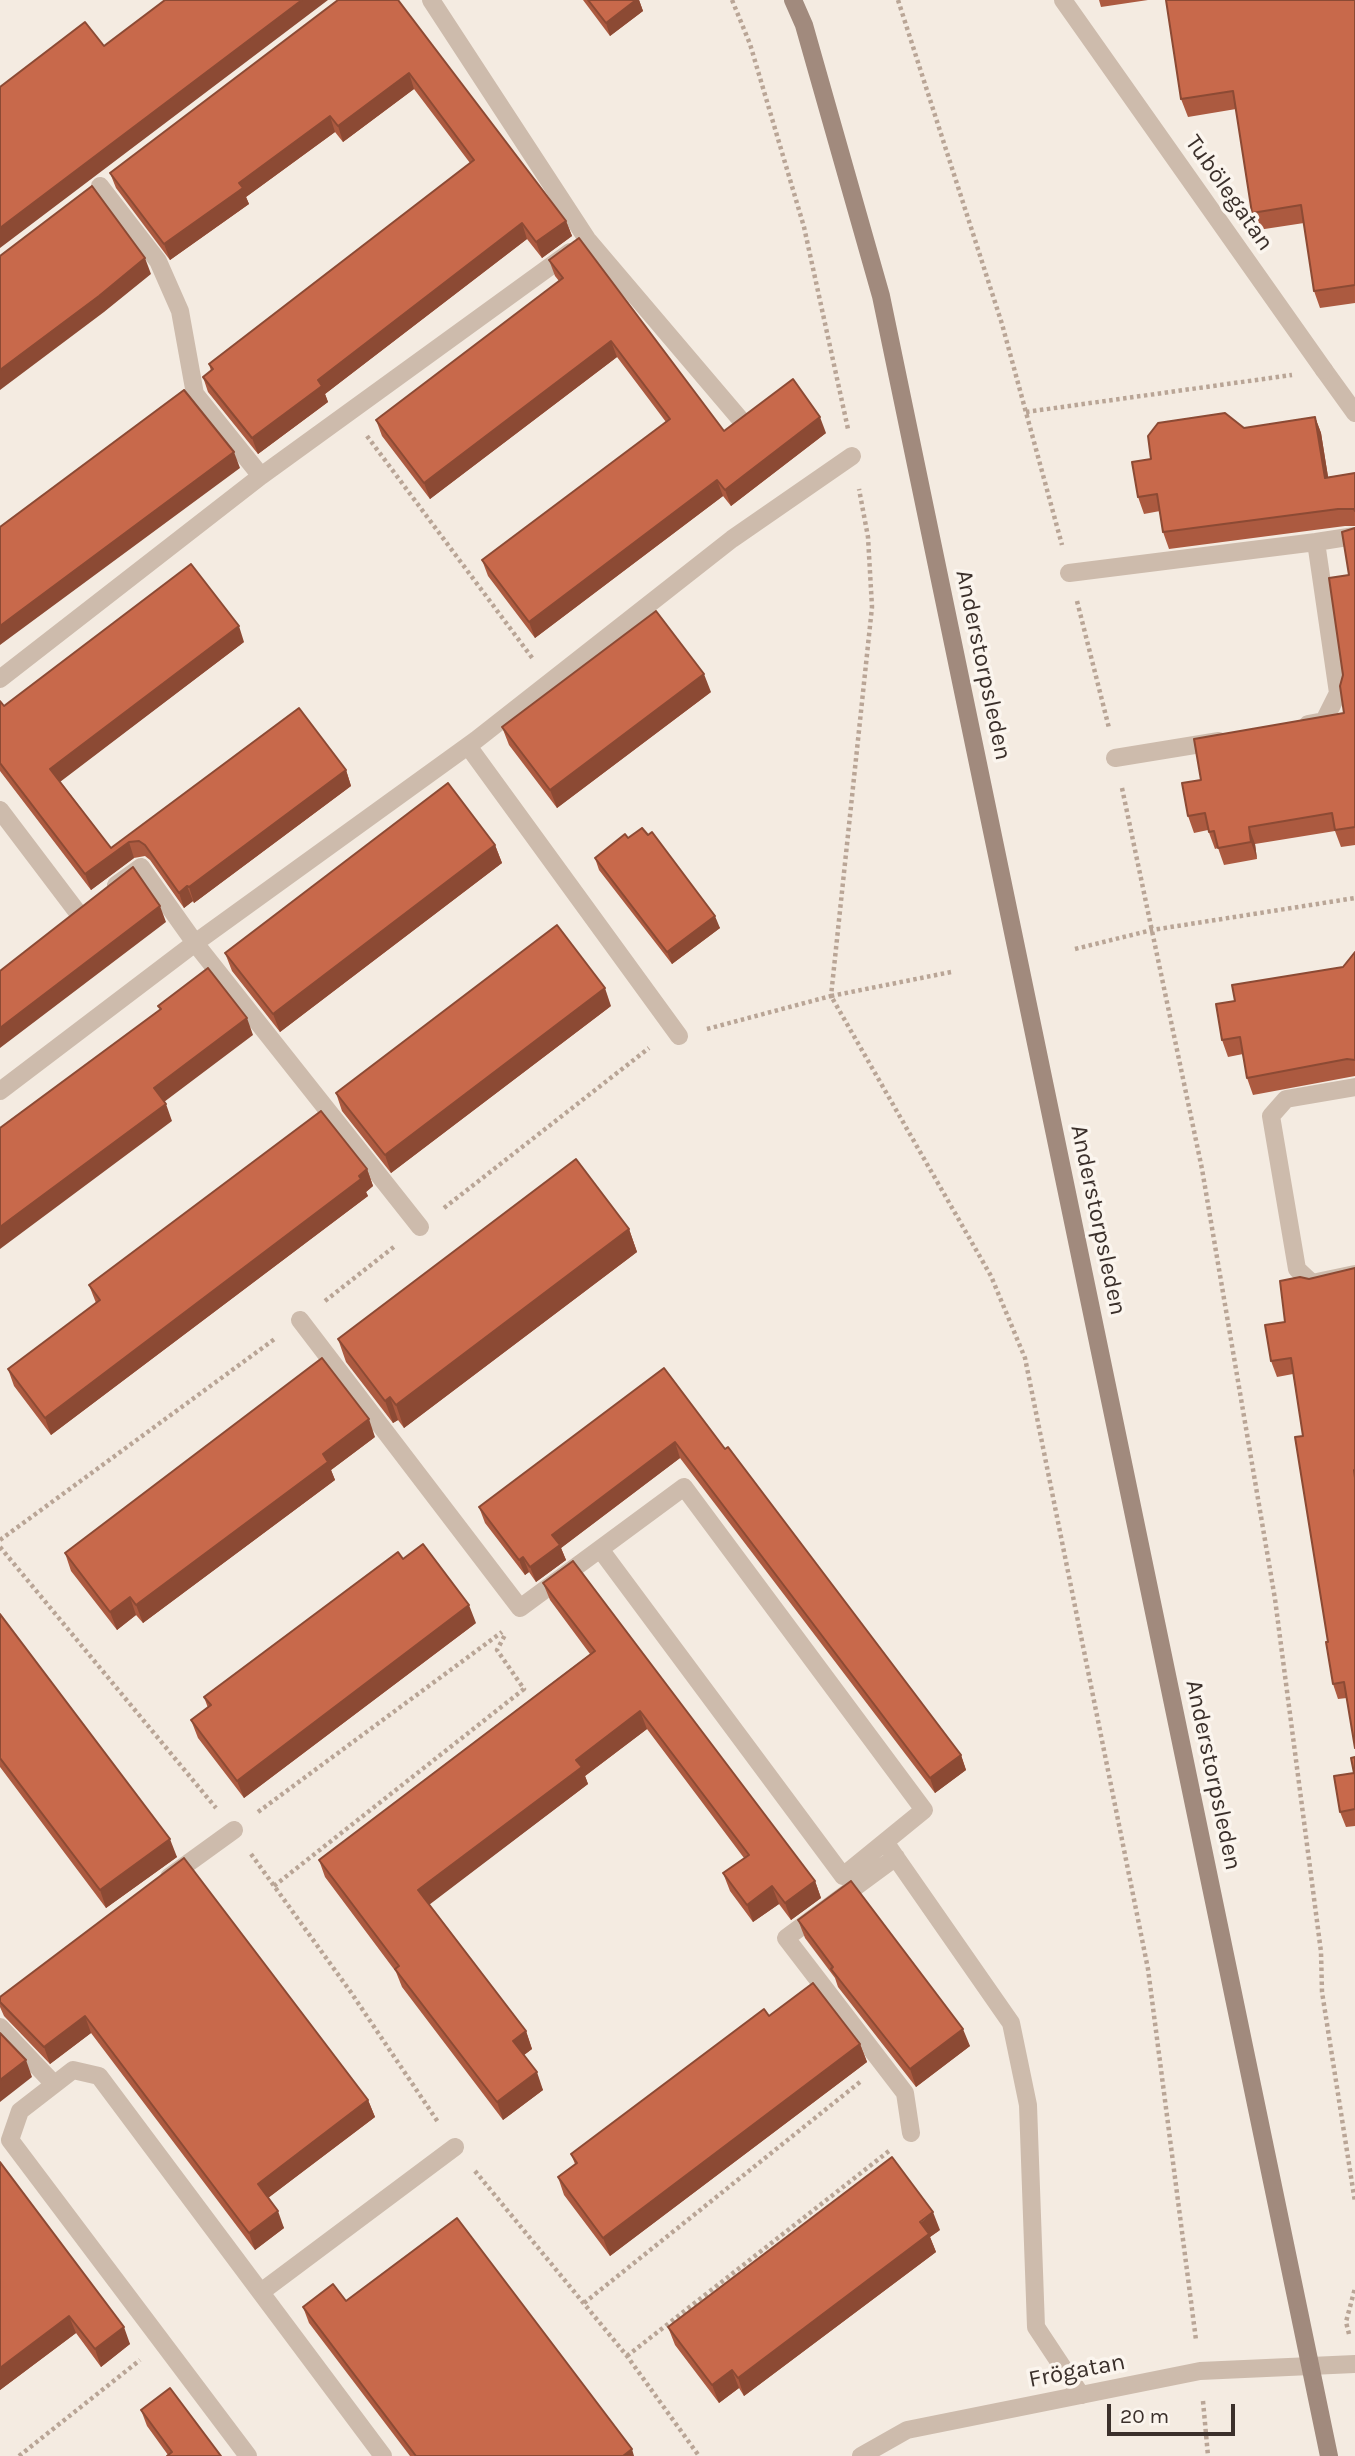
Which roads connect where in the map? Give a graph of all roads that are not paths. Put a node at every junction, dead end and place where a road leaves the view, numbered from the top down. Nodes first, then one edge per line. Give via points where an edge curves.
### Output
1 (431, 0) edge
2 (793, 0) edge
3 (1063, 0) edge
4 (100, 186) dead end
5 (587, 239) junction
6 (1355, 413) edge
7 (740, 419) edge
8 (852, 456) road end
9 (261, 476) junction
10 (1355, 536) edge
11 (1316, 542) junction
12 (1069, 573) road end
13 (0, 679) edge
14 (1296, 726) edge
15 (1235, 738) edge
16 (468, 746) junction
17 (1115, 758) road end
18 (0, 810) edge
19 (195, 943) junction
20 (679, 1036) road end
21 (1355, 1087) edge
22 (0, 1091) edge
23 (420, 1227) road end
24 (1355, 1274) edge
25 (300, 1320) road end
26 (600, 1549) junction
27 (234, 1830) road end
28 (885, 1842) junction
29 (896, 1857) junction
30 (156, 1886) edge
31 (0, 2027) edge
32 (54, 2084) junction
33 (911, 2133) road end
34 (454, 2147) road end
35 (261, 2292) junction
36 (1355, 2364) edge
37 (1311, 2366) junction
38 (1081, 2395) junction
39 (248, 2456) edge
40 (383, 2456) edge
41 (861, 2456) edge
42 (1329, 2456) edge

1 - 5 street
2 - 37 main road, Anderstorpsleden via 881,296
3 - 6 street, Tubölegatan
4 - 9 street via 158,261 180,311 195,394
5 - 7 street
5 - 9 street
8 - 16 street via 732,539
9 - 13 street
10 - 11 street
11 - 12 street
11 - 14 street via 1338,693 1324,721
15 - 17 street
16 - 19 street
16 - 20 street
18 - 19 street via 83,909 141,867
19 - 22 street
19 - 23 street
21 - 24 street via 1286,1099 1271,1116 1297,1269 1312,1283
25 - 26 street via 520,1608
26 - 28 street via 843,1876
26 - 28 street via 684,1487 923,1810
27 - 30 street
28 - 29 street
29 - 33 street via 786,1938 905,2094
29 - 38 street via 1010,2023 1028,2105 1036,2327
31 - 32 street
32 - 35 street via 73,2070 99,2076
32 - 39 street via 20,2111 10,2140
34 - 35 street
35 - 40 street
36 - 37 street, Frögatan
37 - 38 street, Frögatan via 1200,2371
37 - 42 main road, Anderstorpsleden
38 - 41 street, Frögatan via 906,2430

